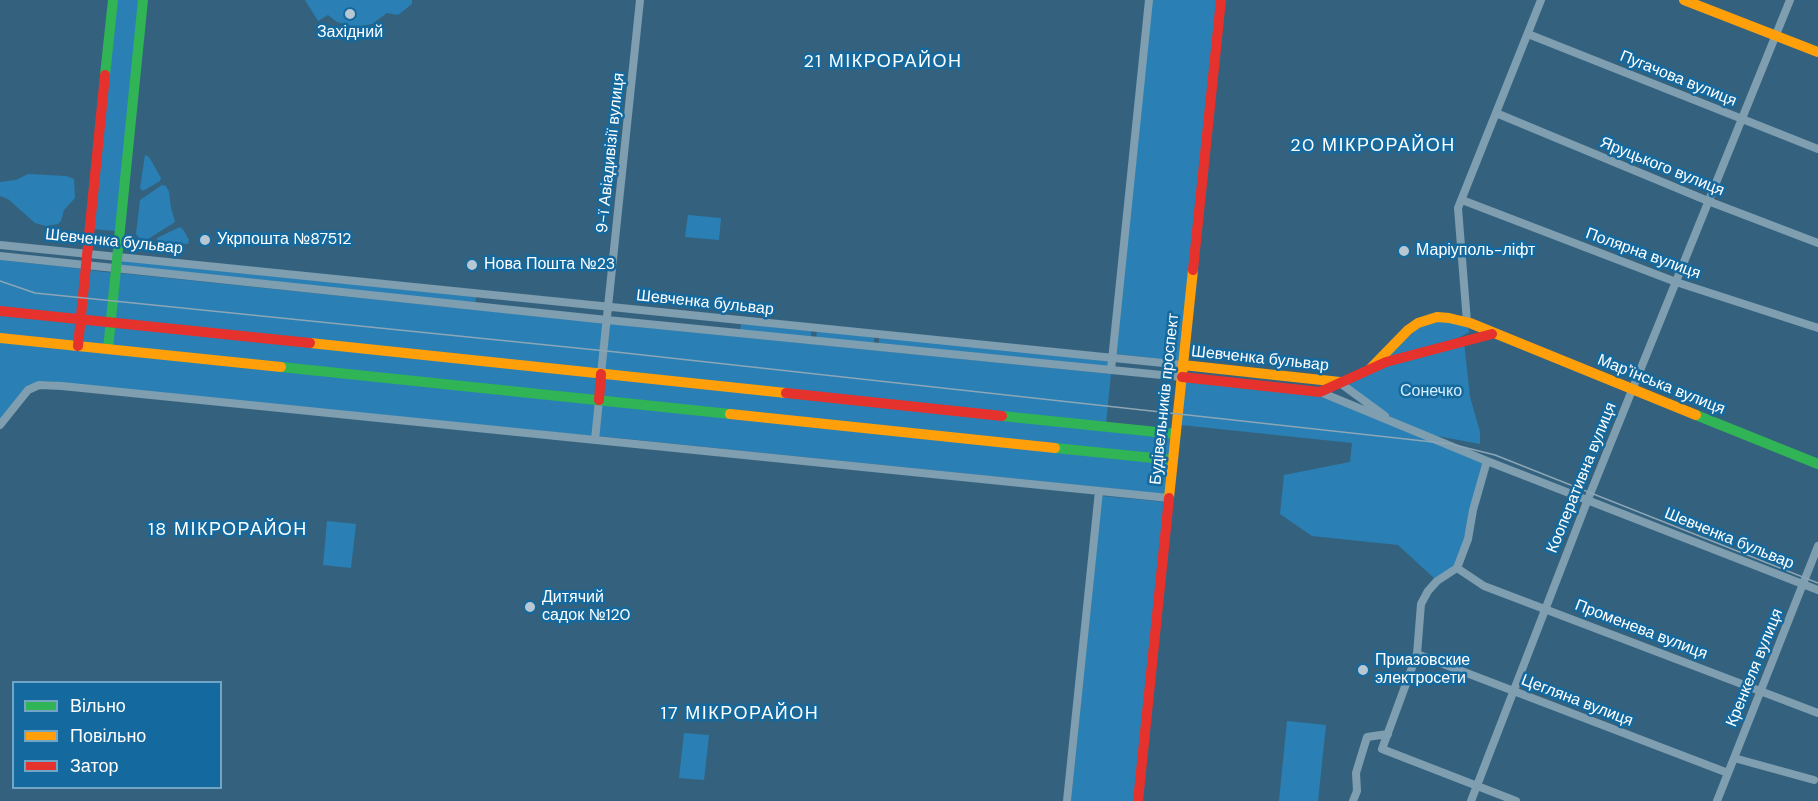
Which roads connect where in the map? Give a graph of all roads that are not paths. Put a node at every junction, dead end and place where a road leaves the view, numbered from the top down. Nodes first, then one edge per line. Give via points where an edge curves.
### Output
1 (113, 0) edge
2 (143, 0) edge
3 (640, 0) edge
4 (1149, 0) edge
5 (1221, 0) edge
6 (1541, 0) edge
7 (1684, 0) edge
8 (1790, 0) edge
9 (1528, 34) junction
10 (1777, 36) junction
11 (1818, 52) edge
12 (1496, 113) junction
13 (1741, 119) junction
14 (1818, 149) edge
15 (1462, 200) junction
16 (1708, 201) junction
17 (1818, 243) edge
18 (0, 245) edge
19 (0, 256) edge
20 (117, 258) junction
21 (87, 260) junction
22 (116, 269) junction
23 (1676, 282) junction
24 (479, 295) junction
25 (478, 307) junction
26 (608, 308) junction
27 (0, 311) edge
28 (81, 320) junction
29 (607, 320) junction
30 (738, 321) junction
31 (1467, 322) junction
32 (110, 323) junction
33 (1818, 328) edge
34 (737, 333) junction
35 (1492, 334) junction
36 (0, 338) edge
37 (78, 346) junction
38 (108, 349) junction
39 (1113, 358) junction
40 (1183, 365) junction
41 (1371, 368) junction
42 (1112, 370) junction
43 (602, 374) junction
44 (1182, 377) junction
45 (1340, 382) junction
46 (1632, 389) junction
47 (1320, 392) junction
48 (599, 400) junction
49 (1394, 423) junction
50 (0, 425) edge
51 (1176, 434) junction
52 (595, 440) junction
53 (1173, 460) junction
54 (1487, 460) junction
55 (1818, 464) edge
56 (1099, 491) junction
57 (1169, 498) junction
58 (1588, 500) junction
59 (1818, 546) edge
60 (1457, 568) junction
61 (1803, 584) junction
62 (1818, 590) edge
63 (1545, 609) junction
64 (1417, 654) junction
65 (1761, 690) junction
66 (1514, 691) junction
67 (1818, 713) edge
68 (1388, 734) junction
69 (1734, 758) junction
70 (1728, 773) junction
71 (1814, 780) dead end
72 (1477, 786) junction
73 (1067, 801) edge
74 (1138, 801) edge
75 (1353, 801) edge
76 (1471, 801) edge
77 (1516, 801) edge
78 (1717, 801) edge

1 - 21 main road
2 - 20 main road
3 - 26 street, 9-ї Авіадивізії вулиця
4 - 39 street
5 - 40 main road, Будівельників проспект
6 - 9 street
7 - 10 main road
8 - 10 street, Кооперативна вулиця
9 - 12 street
9 - 13 street, Пугачова вулиця
10 - 11 main road
10 - 13 street, Кооперативна вулиця
12 - 15 street
12 - 16 street, Яруцького вулиця
13 - 14 street, Пугачова вулиця
13 - 16 street, Кооперативна вулиця
15 - 23 street, Полярна вулиця
15 - 31 street via 1458,208
16 - 17 street, Яруцького вулиця
16 - 23 street, Кооперативна вулиця
18 - 21 street, Шевченка бульвар
19 - 21 street, Шевченка бульвар
20 - 21 street, Шевченка бульвар
20 - 22 main road
20 - 24 street, Шевченка бульвар
21 - 22 street, Шевченка бульвар
21 - 28 main road
22 - 25 street, Шевченка бульвар
22 - 32 main road
23 - 33 street, Полярна вулиця
23 - 46 street, Кооперативна вулиця
24 - 25 street
24 - 26 street, Шевченка бульвар
25 - 29 street, Шевченка бульвар
26 - 29 street, 9-ї Авіадивізії вулиця
26 - 30 street, Шевченка бульвар
27 - 28 main road
28 - 32 main road
28 - 37 main road
29 - 34 street, Шевченка бульвар
29 - 43 street, 9-ї Авіадивізії вулиця
30 - 34 street
30 - 39 street, Шевченка бульвар
31 - 35 main road, Мар'їнська вулиця
31 - 41 main road, Мар'їнська вулиця via 1437,317 1418,323
32 - 38 main road
32 - 43 main road
34 - 42 street, Шевченка бульвар
35 - 41 main road
35 - 46 main road, Мар'їнська вулиця
36 - 37 main road
37 - 38 main road
38 - 48 main road
39 - 40 street, Шевченка бульвар
39 - 42 street
40 - 44 main road, Будівельників проспект
40 - 45 main road, Шевченка бульвар
41 - 45 main road
42 - 44 street, Шевченка бульвар
43 - 48 main road
43 - 51 main road
44 - 47 main road, Шевченка бульвар
44 - 51 main road, Будівельників проспект
45 - 47 main road
45 - 49 street, Шевченка бульвар
46 - 55 main road, Мар'їнська вулиця
46 - 58 street, Кооперативна вулиця
47 - 49 street, Шевченка бульвар
48 - 52 street
48 - 53 main road
49 - 54 street, Шевченка бульвар
50 - 52 street via 28,390 46,385
51 - 53 main road, Будівельників проспект
52 - 56 street
53 - 57 main road, Будівельників проспект
54 - 58 street, Шевченка бульвар
54 - 60 street
56 - 57 street
56 - 73 street
57 - 74 main road, Будівельників проспект
58 - 61 street, Шевченка бульвар
58 - 63 street, Кооперативна вулиця
59 - 61 street, Кренкеля вулиця
60 - 63 street, Променева вулиця via 1484,586
60 - 64 street via 1437,581 1421,604
61 - 62 street, Шевченка бульвар
61 - 65 street, Кренкеля вулиця
63 - 65 street, Променева вулиця
63 - 66 street, Кооперативна вулиця
64 - 66 street, Цегляна вулиця
64 - 68 street
65 - 67 street, Променева вулиця
65 - 69 street, Кренкеля вулиця
66 - 70 street, Цегляна вулиця
66 - 72 street, Кооперативна вулиця
68 - 72 street via 1382,749
68 - 75 street via 1367,737 1356,773
69 - 70 street, Кренкеля вулиця
69 - 71 street
70 - 78 street, Кренкеля вулиця
72 - 76 street, Кооперативна вулиця
72 - 77 street

